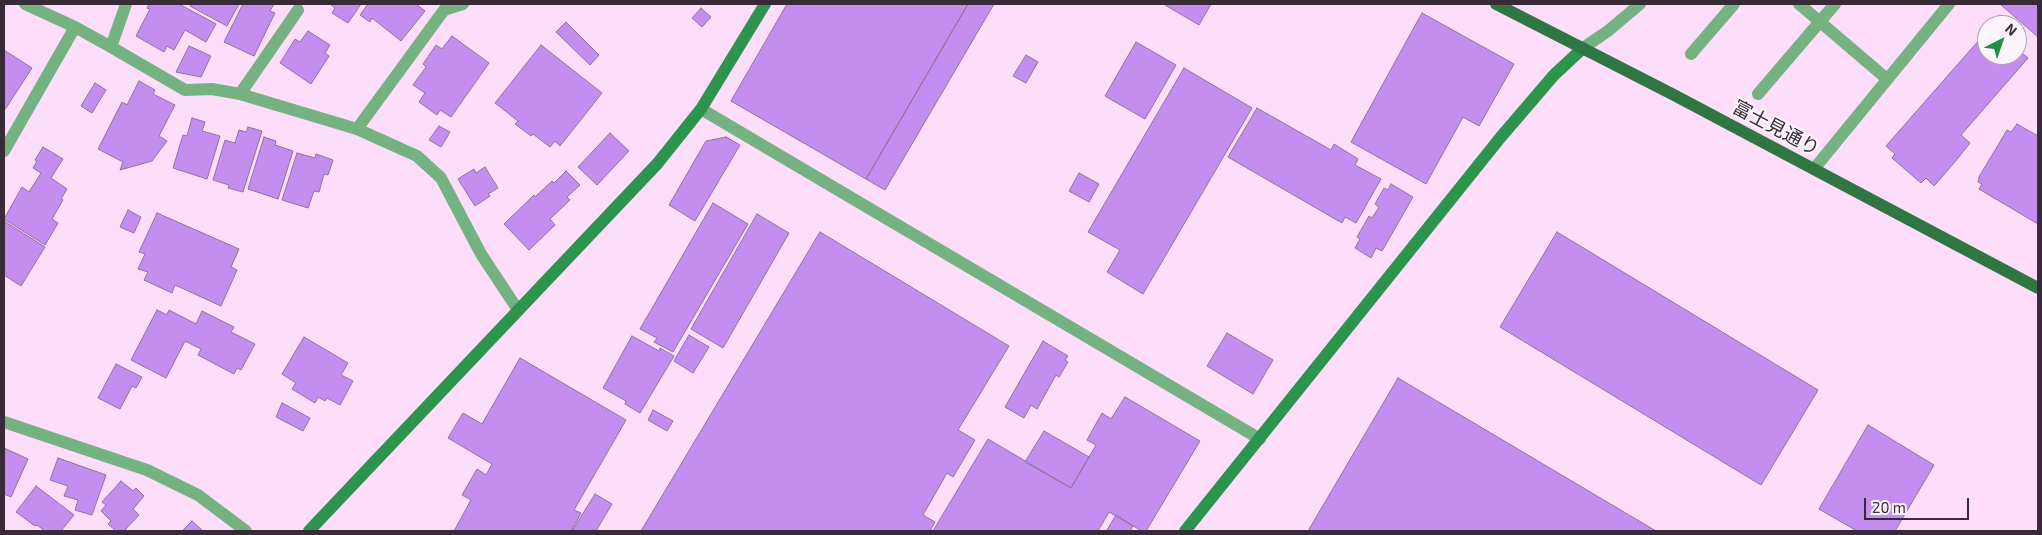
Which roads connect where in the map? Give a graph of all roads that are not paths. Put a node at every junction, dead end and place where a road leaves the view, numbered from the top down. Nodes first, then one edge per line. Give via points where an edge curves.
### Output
1 (25, 4) edge
2 (126, 4) edge
3 (463, 4) edge
4 (765, 4) edge
5 (1496, 4) edge
6 (1640, 4) edge
7 (1734, 4) edge
8 (1800, 4) edge
9 (1835, 4) edge
10 (1949, 4) edge
11 (298, 10) dead end
12 (1820, 21) junction
13 (75, 27) junction
14 (111, 48) junction
15 (1583, 48) junction
16 (1691, 54) dead end
17 (1887, 79) junction
18 (240, 94) junction
19 (1758, 94) dead end
20 (700, 109) junction
21 (357, 129) junction
22 (4, 151) edge
23 (1814, 169) junction
24 (2038, 288) edge
25 (518, 310) junction
26 (4, 422) edge
27 (1260, 438) junction
28 (246, 531) edge
29 (309, 531) edge
30 (1185, 531) edge

1 - 13 street
2 - 14 street
3 - 21 street via 444,10
4 - 20 street
5 - 15 main road, 富士見通り
6 - 15 street
7 - 16 street
8 - 12 street
9 - 12 street
10 - 17 street
11 - 18 street
12 - 17 street
12 - 19 street
13 - 14 street
13 - 22 street
14 - 18 street via 186,90 212,89
15 - 23 main road, 富士見通り
15 - 27 street via 1554,75 1500,138
17 - 23 street
18 - 21 street
20 - 25 street via 657,164
20 - 27 street
21 - 25 street via 417,156 441,178 481,254
23 - 24 main road, 富士見通り
25 - 29 street
26 - 28 street via 147,470 198,496
27 - 30 street

